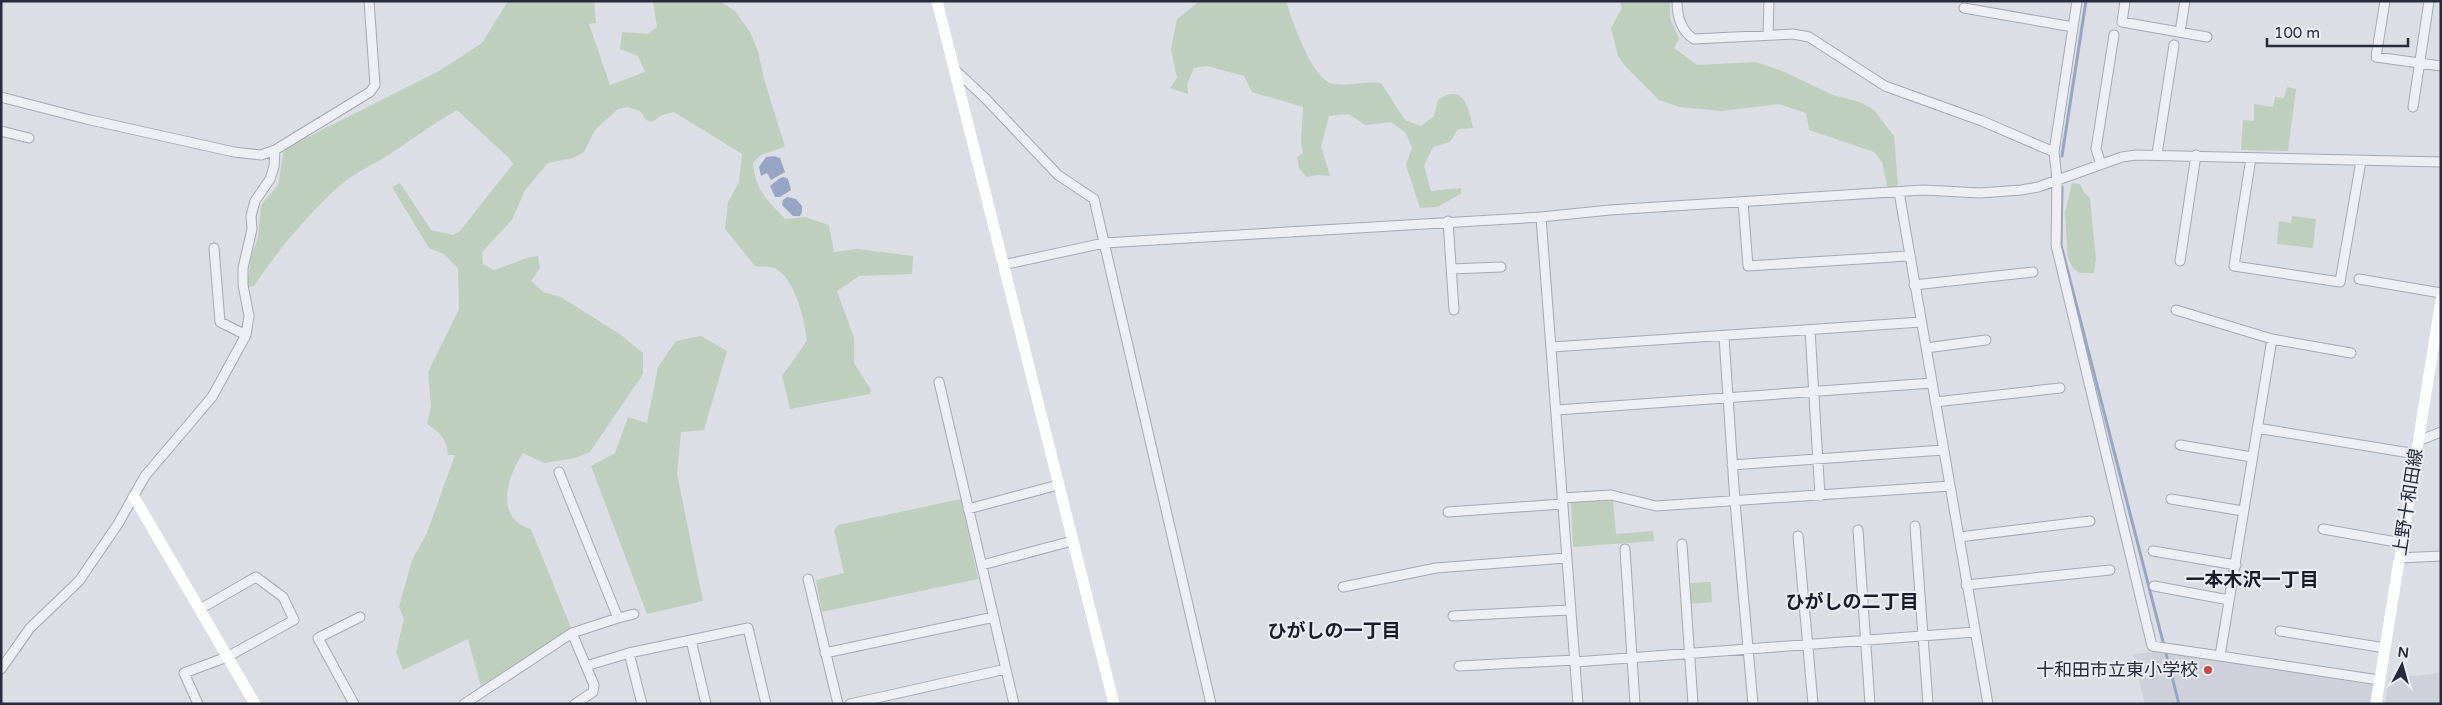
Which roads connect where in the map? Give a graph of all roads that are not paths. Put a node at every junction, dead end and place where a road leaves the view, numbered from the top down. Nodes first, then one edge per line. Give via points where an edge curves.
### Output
1 (369, 1) edge
2 (937, 1) edge
3 (1677, 1) edge
4 (1769, 1) edge
5 (2077, 1) edge
6 (2125, 1) edge
7 (2185, 1) edge
8 (2385, 1) edge
9 (2430, 1) edge
10 (1964, 8) dead end
11 (2072, 27) junction
12 (2180, 32) junction
13 (1768, 34) junction
14 (2114, 35) dead end
15 (2207, 37) dead end
16 (2174, 45) dead end
17 (2419, 63) junction
18 (2441, 66) edge
19 (952, 67) junction
20 (1, 97) edge
21 (2413, 107) dead end
22 (1, 131) edge
23 (29, 138) dead end
24 (275, 150) junction
25 (2054, 152) junction
26 (2158, 154) junction
27 (2196, 155) junction
28 (2251, 158) junction
29 (2361, 161) junction
30 (2441, 162) edge
31 (2101, 164) junction
32 (2056, 179) junction
33 (1898, 192) junction
34 (1743, 202) junction
35 (1541, 217) junction
36 (1448, 221) junction
37 (1104, 243) junction
38 (214, 248) dead end
39 (1908, 256) junction
40 (2180, 261) dead end
41 (1003, 265) junction
42 (1501, 267) dead end
43 (1451, 269) junction
44 (2033, 272) dead end
45 (2359, 279) dead end
46 (1914, 285) junction
47 (2441, 292) edge
48 (2441, 300) edge
49 (1454, 310) dead end
50 (2176, 310) dead end
51 (2440, 316) edge
52 (1921, 322) junction
53 (1810, 330) junction
54 (246, 335) junction
55 (1724, 337) junction
56 (2272, 339) junction
57 (1986, 340) dead end
58 (1552, 347) junction
59 (1926, 348) junction
60 (2350, 353) dead end
61 (939, 382) dead end
62 (1932, 383) junction
63 (2060, 388) dead end
64 (1813, 391) junction
65 (1728, 397) junction
66 (1935, 402) junction
67 (1556, 410) junction
68 (2257, 428) junction
69 (2441, 432) edge
70 (2418, 441) junction
71 (2180, 445) dead end
72 (1943, 450) junction
73 (2416, 454) junction
74 (2252, 457) junction
75 (1817, 458) junction
76 (1732, 464) junction
77 (559, 472) dead end
78 (1058, 484) junction
79 (1950, 486) junction
80 (1820, 496) junction
81 (134, 497) junction
82 (2171, 499) dead end
83 (1562, 501) junction
84 (1735, 502) junction
85 (968, 509) junction
86 (2243, 511) junction
87 (1448, 512) dead end
88 (2090, 521) dead end
89 (1915, 526) dead end
90 (2323, 529) dead end
91 (1858, 530) dead end
92 (1798, 536) dead end
93 (1958, 537) junction
94 (1072, 541) junction
95 (2402, 543) junction
96 (1682, 544) dead end
97 (1625, 548) dead end
98 (2153, 551) dead end
99 (2441, 556) edge
100 (1566, 558) junction
101 (2399, 558) junction
102 (982, 565) junction
103 (2236, 565) junction
104 (2110, 570) dead end
105 (808, 579) dead end
106 (1966, 584) junction
107 (1343, 586) dead end
108 (2154, 586) dead end
109 (2230, 600) junction
110 (200, 608) junction
111 (1570, 610) junction
112 (634, 614) dead end
113 (1453, 616) dead end
114 (360, 617) dead end
115 (994, 617) junction
116 (618, 618) junction
117 (2280, 631) dead end
118 (1975, 632) junction
119 (572, 633) junction
120 (1924, 636) junction
121 (691, 640) junction
122 (1866, 640) junction
123 (1808, 645) junction
124 (2385, 648) junction
125 (1749, 649) junction
126 (629, 653) junction
127 (825, 654) junction
128 (1690, 654) junction
129 (2220, 656) junction
130 (228, 657) junction
131 (1632, 658) junction
132 (1575, 661) junction
133 (586, 666) junction
134 (1459, 666) dead end
135 (1, 669) edge
136 (1006, 669) junction
137 (2379, 680) junction
138 (198, 704) edge
139 (255, 704) edge
140 (354, 704) edge
141 (464, 704) edge
142 (575, 704) edge
143 (642, 704) edge
144 (706, 704) edge
145 (766, 704) edge
146 (838, 704) edge
147 (850, 704) edge
148 (1014, 704) edge
149 (1114, 704) edge
150 (1211, 704) edge
151 (1578, 704) edge
152 (1635, 704) edge
153 (1694, 704) edge
154 (1753, 704) edge
155 (1813, 704) edge
156 (1870, 704) edge
157 (1928, 704) edge
158 (1988, 704) edge
159 (2376, 704) edge

1 - 24 street via 375,85 370,92
2 - 19 street
3 - 13 street via 1682,26 1694,39
4 - 13 street
5 - 11 street
6 - 12 street via 2122,22
7 - 12 street
8 - 17 street via 2376,57
9 - 17 street
10 - 11 street
11 - 25 street
12 - 15 street
13 - 25 street via 1808,37 1885,86
14 - 31 street via 2096,149
16 - 26 street
17 - 18 street
17 - 21 street
19 - 37 street via 1058,175 1094,200
19 - 41 street
20 - 24 street via 60,114 234,152 261,154
22 - 23 street
24 - 54 street via 270,180 255,201 251,216 252,229 243,268 249,316
25 - 32 street
26 - 27 street
26 - 31 street via 2122,157
27 - 28 street
27 - 40 street
28 - 29 street
28 - 29 street via 2234,266 2340,282
29 - 30 street
31 - 32 street
32 - 33 street via 2021,190
32 - 129 street via 2056,245 2152,646
33 - 34 street
33 - 39 street
34 - 35 street
34 - 39 street via 1748,266
35 - 36 street
35 - 58 street
36 - 37 street
36 - 43 street
37 - 41 street
37 - 150 street
38 - 54 street via 220,322
39 - 46 street
41 - 78 street
42 - 43 street
43 - 49 street
44 - 46 street
45 - 47 street
46 - 52 street
48 - 51 street, 上野十和田線
50 - 56 street
51 - 70 street, 上野十和田線
52 - 53 street
52 - 59 street
53 - 55 street
53 - 64 street
54 - 81 street via 212,396 196,418 168,446
55 - 58 street
55 - 65 street
56 - 60 street
56 - 68 street
57 - 59 street
58 - 67 street
59 - 62 street
61 - 85 street
62 - 64 street
62 - 66 street
63 - 66 street
64 - 65 street
64 - 75 street
65 - 67 street
65 - 76 street
66 - 72 street
67 - 83 street
68 - 73 street
68 - 74 street
69 - 70 street
70 - 73 street, 上野十和田線
71 - 74 street
72 - 75 street
72 - 79 street
73 - 95 street, 上野十和田線
74 - 86 street
75 - 76 street
75 - 80 street
76 - 84 street
77 - 116 street
78 - 85 street
78 - 94 street
79 - 80 street
79 - 93 street
80 - 84 street
81 - 110 street
81 - 135 street via 79,581 30,628
82 - 86 street
83 - 84 street via 1611,495 1656,506
83 - 87 street
83 - 100 street
84 - 125 street
85 - 102 street
86 - 103 street
88 - 93 street
89 - 120 street
90 - 95 street
91 - 122 street
92 - 123 street
93 - 106 street
94 - 102 street
94 - 149 street
95 - 101 street, 上野十和田線
96 - 128 street
97 - 131 street
98 - 103 street
99 - 101 street
100 - 107 street via 1436,568
100 - 111 street
101 - 124 street, 上野十和田線
102 - 115 street
103 - 109 street
104 - 106 street
105 - 127 street
106 - 118 street
108 - 109 street
109 - 129 street
110 - 130 street
110 - 130 street via 256,577 283,597 294,620
111 - 113 street
111 - 132 street
112 - 116 street
114 - 140 street via 318,638
115 - 127 street
115 - 136 street
116 - 119 street
117 - 124 street
118 - 120 street
118 - 158 street
119 - 133 street
119 - 141 street
120 - 122 street
120 - 157 street
121 - 126 street
121 - 144 street
121 - 145 street via 748,628
122 - 123 street
122 - 156 street
123 - 125 street
123 - 155 street
124 - 137 street, 上野十和田線
125 - 128 street
125 - 154 street
126 - 133 street
126 - 143 street
127 - 146 street
128 - 131 street
128 - 153 street
129 - 137 street
130 - 138 street via 184,673
130 - 139 street
131 - 132 street
131 - 152 street
132 - 134 street
132 - 151 street
133 - 142 street via 594,685 593,692
136 - 147 street
136 - 148 street
137 - 159 street, 上野十和田線

